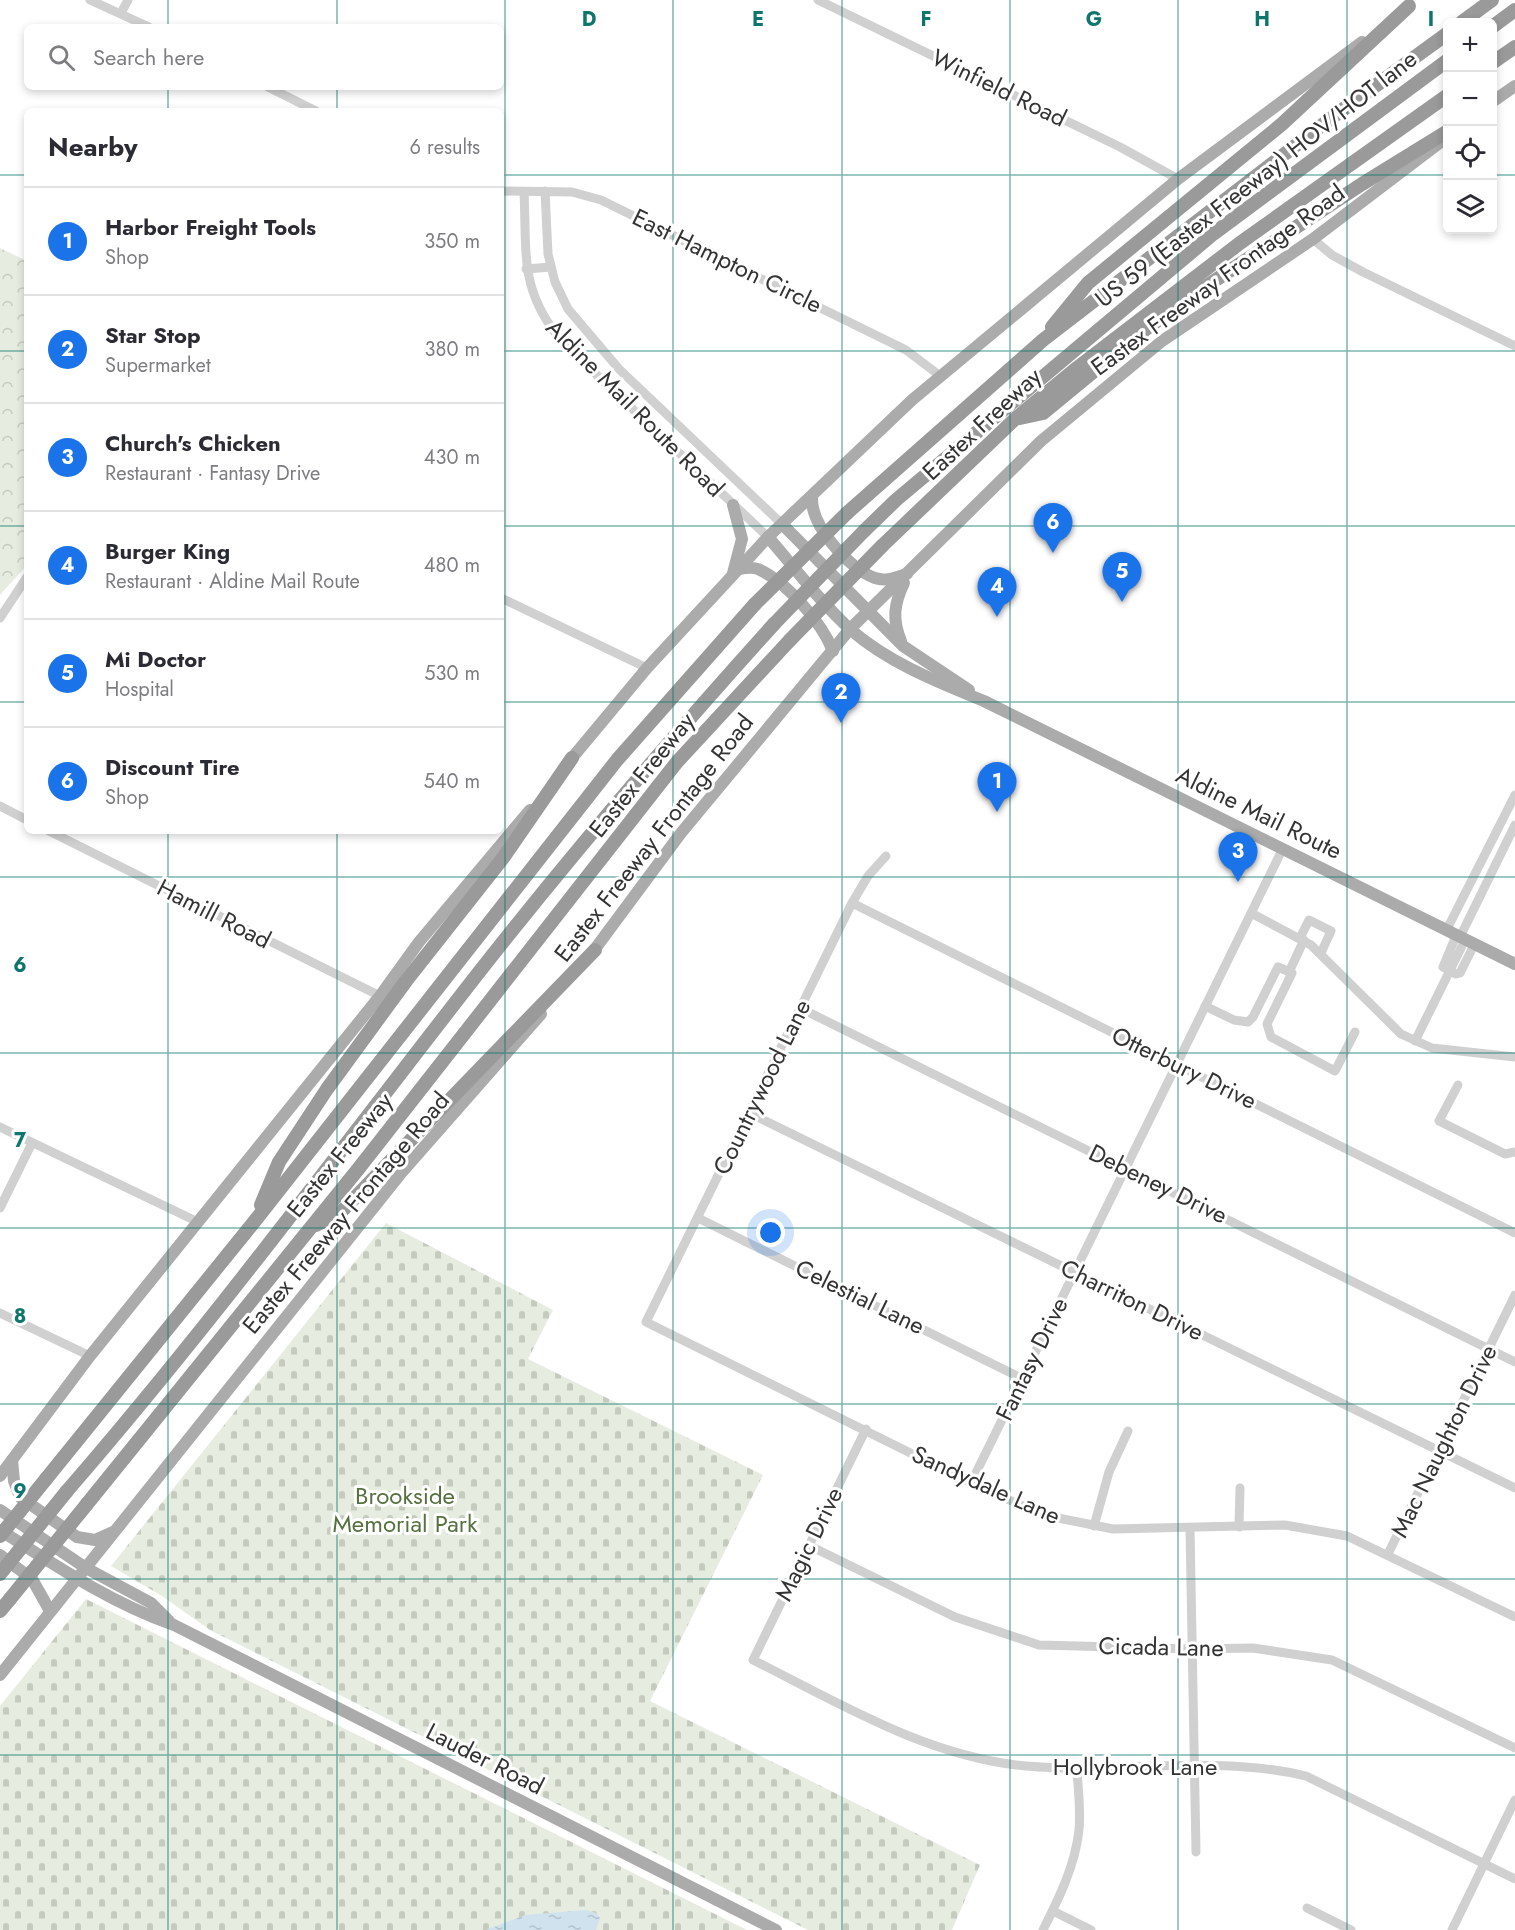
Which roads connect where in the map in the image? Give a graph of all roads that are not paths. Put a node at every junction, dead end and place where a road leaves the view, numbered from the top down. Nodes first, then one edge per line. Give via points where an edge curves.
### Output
1 (90, 0) edge
2 (128, 0) edge
3 (818, 0) edge
4 (1492, 0) edge
5 (1413, 3) edge
6 (1515, 10) edge
7 (121, 13) junction
8 (1467, 18) edge
9 (1497, 23) edge
10 (143, 24) edge
11 (1443, 37) edge
12 (1515, 47) edge
13 (1497, 60) edge
14 (1443, 64) edge
15 (1515, 86) edge
16 (274, 90) edge
17 (1443, 99) edge
18 (1497, 99) edge
19 (310, 108) edge
20 (1443, 134) edge
21 (1443, 141) edge
22 (1178, 179) junction
23 (504, 191) edge
24 (545, 191) junction
25 (524, 192) junction
26 (1313, 239) junction
27 (551, 267) junction
28 (526, 269) junction
29 (1043, 339) junction
30 (1515, 346) edge
31 (622, 372) junction
32 (939, 375) junction
33 (609, 385) junction
34 (1015, 419) junction
35 (715, 460) junction
36 (700, 474) junction
37 (812, 498) junction
38 (733, 505) junction
39 (782, 524) junction
40 (768, 537) junction
41 (735, 573) junction
42 (908, 574) junction
43 (24, 582) edge
44 (504, 599) edge
45 (867, 612) junction
46 (0, 618) edge
47 (850, 629) junction
48 (903, 646) junction
49 (833, 651) junction
50 (647, 668) junction
51 (984, 701) junction
52 (572, 758) junction
53 (1515, 795) edge
54 (0, 806) edge
55 (24, 818) edge
56 (1515, 825) edge
57 (55, 834) edge
58 (1283, 848) junction
59 (886, 856) dead end
60 (852, 903) junction
61 (1251, 913) junction
62 (1460, 938) junction
63 (1302, 939) junction
64 (595, 950) junction
65 (1321, 953) junction
66 (1515, 964) edge
67 (1449, 971) junction
68 (1289, 972) junction
69 (380, 996) junction
70 (1205, 1006) junction
71 (800, 1008) junction
72 (1253, 1017) junction
73 (1267, 1024) junction
74 (1354, 1032) dead end
75 (1415, 1041) junction
76 (1515, 1057) edge
77 (1178, 1064) junction
78 (1458, 1085) dead end
79 (749, 1113) junction
80 (0, 1127) edge
81 (32, 1143) junction
82 (1515, 1152) edge
83 (1126, 1168) junction
84 (0, 1209) edge
85 (698, 1218) junction
86 (198, 1222) junction
87 (254, 1222) junction
88 (309, 1229) junction
89 (1515, 1233) edge
90 (1075, 1272) junction
91 (1515, 1295) edge
92 (0, 1313) edge
93 (646, 1322) joint
94 (1489, 1349) junction
95 (90, 1356) junction
96 (1515, 1362) edge
97 (1021, 1378) junction
98 (866, 1429) junction
99 (1128, 1431) dead end
100 (1439, 1450) junction
101 (12, 1460) junction
102 (0, 1465) edge
103 (0, 1476) edge
104 (971, 1483) junction
105 (1240, 1488) dead end
106 (1515, 1488) edge
107 (0, 1510) edge
108 (1094, 1526) junction
109 (1239, 1527) junction
110 (1190, 1529) junction
111 (0, 1530) edge
112 (115, 1532) junction
113 (0, 1536) edge
114 (807, 1545) junction
115 (1388, 1554) junction
116 (0, 1555) edge
117 (86, 1568) junction
118 (0, 1574) edge
119 (77, 1579) junction
120 (0, 1611) edge
121 (50, 1611) junction
122 (1515, 1617) edge
123 (174, 1625) junction
124 (1192, 1649) junction
125 (753, 1660) joint
126 (0, 1675) edge
127 (1515, 1748) edge
128 (1195, 1766) junction
129 (1077, 1769) junction
130 (1515, 1800) edge
131 (1196, 1852) dead end
132 (1484, 1864) junction
133 (1515, 1879) edge
134 (1307, 1908) dead end
135 (1053, 1911) junction
136 (776, 1930) edge
137 (1043, 1930) edge
138 (1091, 1930) edge
139 (1351, 1930) edge
140 (1452, 1930) edge

1 - 7 street
2 - 7 street
3 - 22 street, Winfield Road
4 - 8 highway
5 - 22 main road
5 - 29 highway via 1282,124 1088,283
6 - 9 highway
7 - 10 street
11 - 29 highway, Eastex Freeway
12 - 13 highway
14 - 118 highway, US 59 (Eastex Freeway) HOV/HOT lane, bridge via 1213,234 904,493 774,624 541,894 157,1387
15 - 18 main road
16 - 19 street
17 - 34 highway, Eastex Freeway via 1240,243
20 - 34 highway via 1182,302 1043,413
21 - 26 main road, Eastex Freeway Frontage Road
22 - 32 main road
23 - 25 street, East Hampton Circle
24 - 25 street, East Hampton Circle
24 - 27 street, Aldine Mail Route Road
24 - 32 street, East Hampton Circle via 572,192 601,200 906,350
25 - 28 street, Aldine Mail Route Road
26 - 30 street via 1363,272
26 - 42 main road, Eastex Freeway Frontage Road via 1153,348 1041,441
27 - 28 street
27 - 31 street, Aldine Mail Route Road via 568,309
28 - 33 street, Aldine Mail Route Road via 545,322
29 - 87 highway, Eastex Freeway, bridge via 847,513 755,604 617,760
31 - 33 street
31 - 35 street, Aldine Mail Route Road
32 - 37 main road
33 - 36 street, Aldine Mail Route Road
34 - 88 highway, Eastex Freeway, bridge via 882,546 677,762
35 - 36 street
35 - 39 street, Aldine Mail Route Road
36 - 38 street, Aldine Mail Route Road
37 - 39 main road
37 - 42 main road via 815,519 827,539 853,563 874,578
38 - 40 street, Aldine Mail Route Road
38 - 41 main road via 742,539
39 - 40 main road
39 - 45 main road, Aldine Mail Route
40 - 41 main road
40 - 47 main road, Aldine Mail Route
41 - 49 main road via 757,568 785,588 826,634
41 - 50 main road
42 - 45 main road, Eastex Freeway Frontage Road
42 - 48 main road via 896,600 894,618
43 - 46 street
44 - 50 street
45 - 47 main road, Eastex Freeway Frontage Road
45 - 48 main road, Aldine Mail Route
47 - 49 main road, Eastex Freeway Frontage Road
47 - 51 main road, Aldine Mail Route via 902,664
48 - 51 main road, Aldine Mail Route
49 - 64 main road, Eastex Freeway Frontage Road via 688,825
50 - 52 main road
51 - 58 main road, Aldine Mail Route
52 - 69 main road via 419,942
52 - 87 highway via 502,858 327,1089 279,1162
53 - 62 street
54 - 55 street
56 - 62 street
57 - 69 street, Hamill Road
58 - 61 street, Fantasy Drive
58 - 62 main road, Aldine Mail Route
59 - 60 street, Countrywood Lane
60 - 71 street, Countrywood Lane
60 - 77 street, Otterbury Drive
61 - 63 street
61 - 70 street, Fantasy Drive
62 - 66 main road, Aldine Mail Route
62 - 67 street via 1443,967
62 - 67 street via 1460,973
63 - 65 street
63 - 65 street via 1309,920 1331,931
63 - 68 street
64 - 88 highway via 341,1212
64 - 112 main road, Eastex Freeway Frontage Road via 402,1172
65 - 75 street via 1395,1030
67 - 75 street
68 - 72 street via 1278,967
68 - 73 street via 1292,974
69 - 86 main road
70 - 72 street via 1240,1022
70 - 77 street, Fantasy Drive
71 - 79 street, Countrywood Lane
71 - 83 street, Debeney Drive
72 - 73 street
73 - 74 street via 1267,1032 1274,1040 1335,1071
75 - 76 street via 1443,1050
77 - 83 street, Fantasy Drive
77 - 89 street, Otterbury Drive
78 - 82 street via 1439,1121 1505,1154
79 - 85 street, Countrywood Lane
79 - 90 street, Charriton Drive
80 - 81 street
81 - 84 street
81 - 86 street
83 - 90 street, Fantasy Drive
83 - 94 street, Debeney Drive
85 - 93 street, Countrywood Lane
85 - 97 street, Celestial Lane
86 - 95 main road
87 - 113 highway, Eastex Freeway, bridge
88 - 120 highway, Eastex Freeway, bridge
90 - 97 street, Fantasy Drive
90 - 100 street, Charriton Drive
91 - 94 street, Mac Naughton Drive
92 - 95 street
93 - 98 street, Sandydale Lane
94 - 96 street, Debeney Drive
94 - 100 street, Mac Naughton Drive
95 - 101 main road
97 - 104 street, Fantasy Drive
98 - 104 street, Sandydale Lane
98 - 114 street, Magic Drive
99 - 108 street via 1109,1472
100 - 106 street, Charriton Drive
100 - 115 street, Mac Naughton Drive
101 - 102 main road
101 - 103 main road
101 - 112 main road via 20,1497 67,1530 88,1540
104 - 108 street, Sandydale Lane via 1043,1515
105 - 109 street
107 - 117 main road, Lauder Road
108 - 110 street, Sandydale Lane
109 - 110 street, Sandydale Lane
109 - 115 street, Sandydale Lane via 1285,1525 1347,1536
110 - 124 street
111 - 119 main road, Lauder Road
112 - 117 main road, Eastex Freeway Frontage Road
114 - 124 street, Cicada Lane via 955,1617 1039,1645
114 - 125 street, Magic Drive
115 - 122 street, Sandydale Lane
116 - 121 main road via 32,1579
117 - 119 main road, Eastex Freeway Frontage Road
117 - 123 main road, Lauder Road via 151,1604
119 - 121 main road, Eastex Freeway Frontage Road
119 - 123 main road, Lauder Road via 138,1613
121 - 126 main road, Eastex Freeway Frontage Road
123 - 136 main road, Lauder Road
124 - 127 street, Cicada Lane via 1253,1647 1332,1660
124 - 128 street
125 - 129 street, Hollybrook Lane via 925,1743 958,1754 1023,1766
128 - 129 street, Hollybrook Lane
128 - 131 street
128 - 132 street, Hollybrook Lane via 1272,1768 1306,1776
129 - 135 street via 1079,1829 1068,1879
130 - 132 street
132 - 133 street, Hollybrook Lane
132 - 140 street
134 - 139 street
135 - 137 street
135 - 138 street

